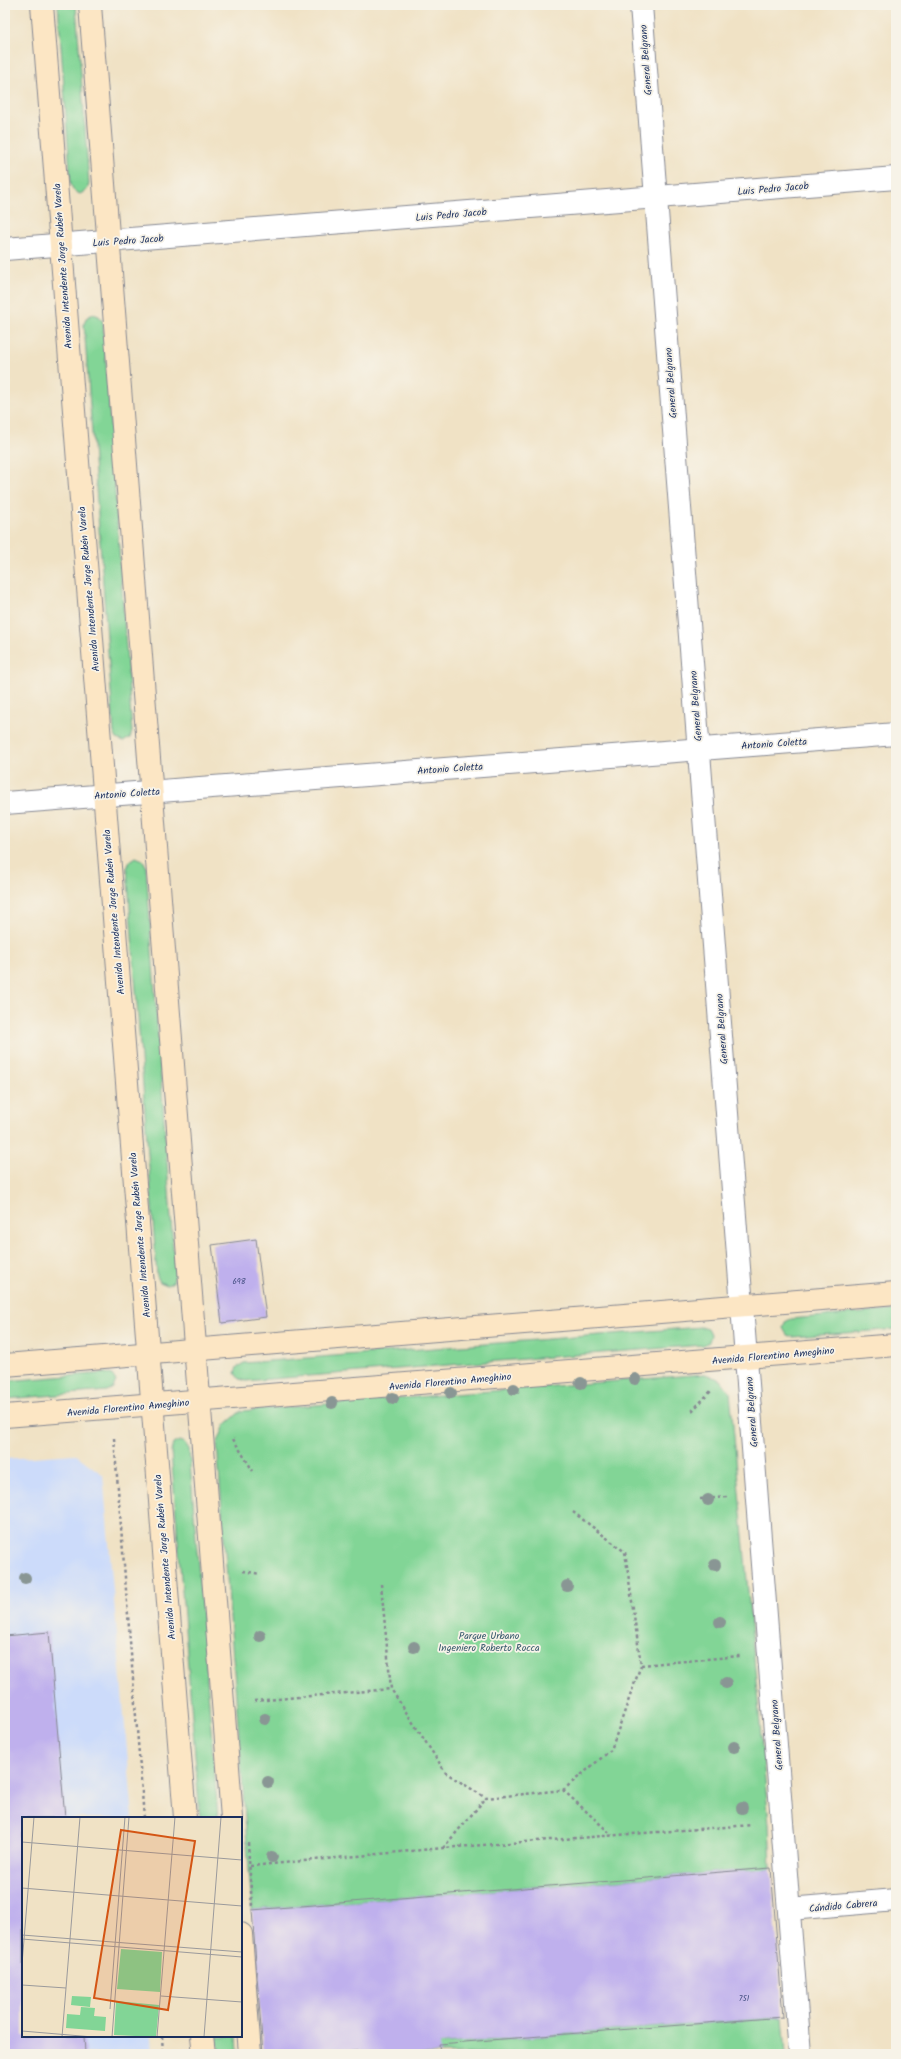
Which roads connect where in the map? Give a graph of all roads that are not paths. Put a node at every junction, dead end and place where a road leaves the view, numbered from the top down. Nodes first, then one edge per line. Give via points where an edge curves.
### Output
1 (42, 5) edge
2 (90, 5) edge
3 (641, 5) edge
4 (896, 178) edge
5 (656, 197) junction
6 (109, 241) junction
7 (60, 245) junction
8 (5, 249) edge
9 (896, 734) edge
10 (699, 749) junction
11 (152, 791) junction
12 (104, 795) junction
13 (5, 803) edge
14 (896, 1293) edge
15 (742, 1306) junction
16 (896, 1346) edge
17 (195, 1350) junction
18 (148, 1353) junction
19 (746, 1358) junction
20 (5, 1365) edge
21 (200, 1401) junction
22 (152, 1404) junction
23 (5, 1416) edge
24 (185, 1817) edge
25 (232, 1817) edge
26 (896, 1900) edge
27 (789, 1909) junction
28 (242, 1947) edge
29 (202, 2037) edge
30 (204, 2054) edge
31 (250, 2054) edge
32 (800, 2054) edge

1 - 7 main road, Avenida Intendente Jorge Rubén Varela
2 - 6 main road
3 - 5 street, General Belgrano
4 - 5 street, Luis Pedro Jacob
5 - 6 street, Luis Pedro Jacob
5 - 10 street, General Belgrano
6 - 7 street, Luis Pedro Jacob
6 - 11 main road
7 - 8 street, Luis Pedro Jacob
7 - 12 main road, Avenida Intendente Jorge Rubén Varela
9 - 10 street, Antonio Coletta
10 - 11 street, Antonio Coletta
10 - 15 street, General Belgrano
11 - 12 street, Antonio Coletta
11 - 17 main road
12 - 13 street, Antonio Coletta
12 - 18 main road, Avenida Intendente Jorge Rubén Varela
14 - 15 main road
15 - 17 main road
15 - 19 street, General Belgrano
16 - 19 main road, Avenida Florentino Ameghino
17 - 18 main road
17 - 21 main road
18 - 20 main road
18 - 22 main road, Avenida Intendente Jorge Rubén Varela
19 - 21 main road, Avenida Florentino Ameghino
19 - 27 street, General Belgrano
21 - 22 main road, Avenida Florentino Ameghino
21 - 25 main road
22 - 23 main road, Avenida Florentino Ameghino
22 - 24 main road, Avenida Intendente Jorge Rubén Varela
26 - 27 street, Cándido Cabrera
27 - 32 street, General Belgrano
28 - 31 main road
29 - 30 main road

